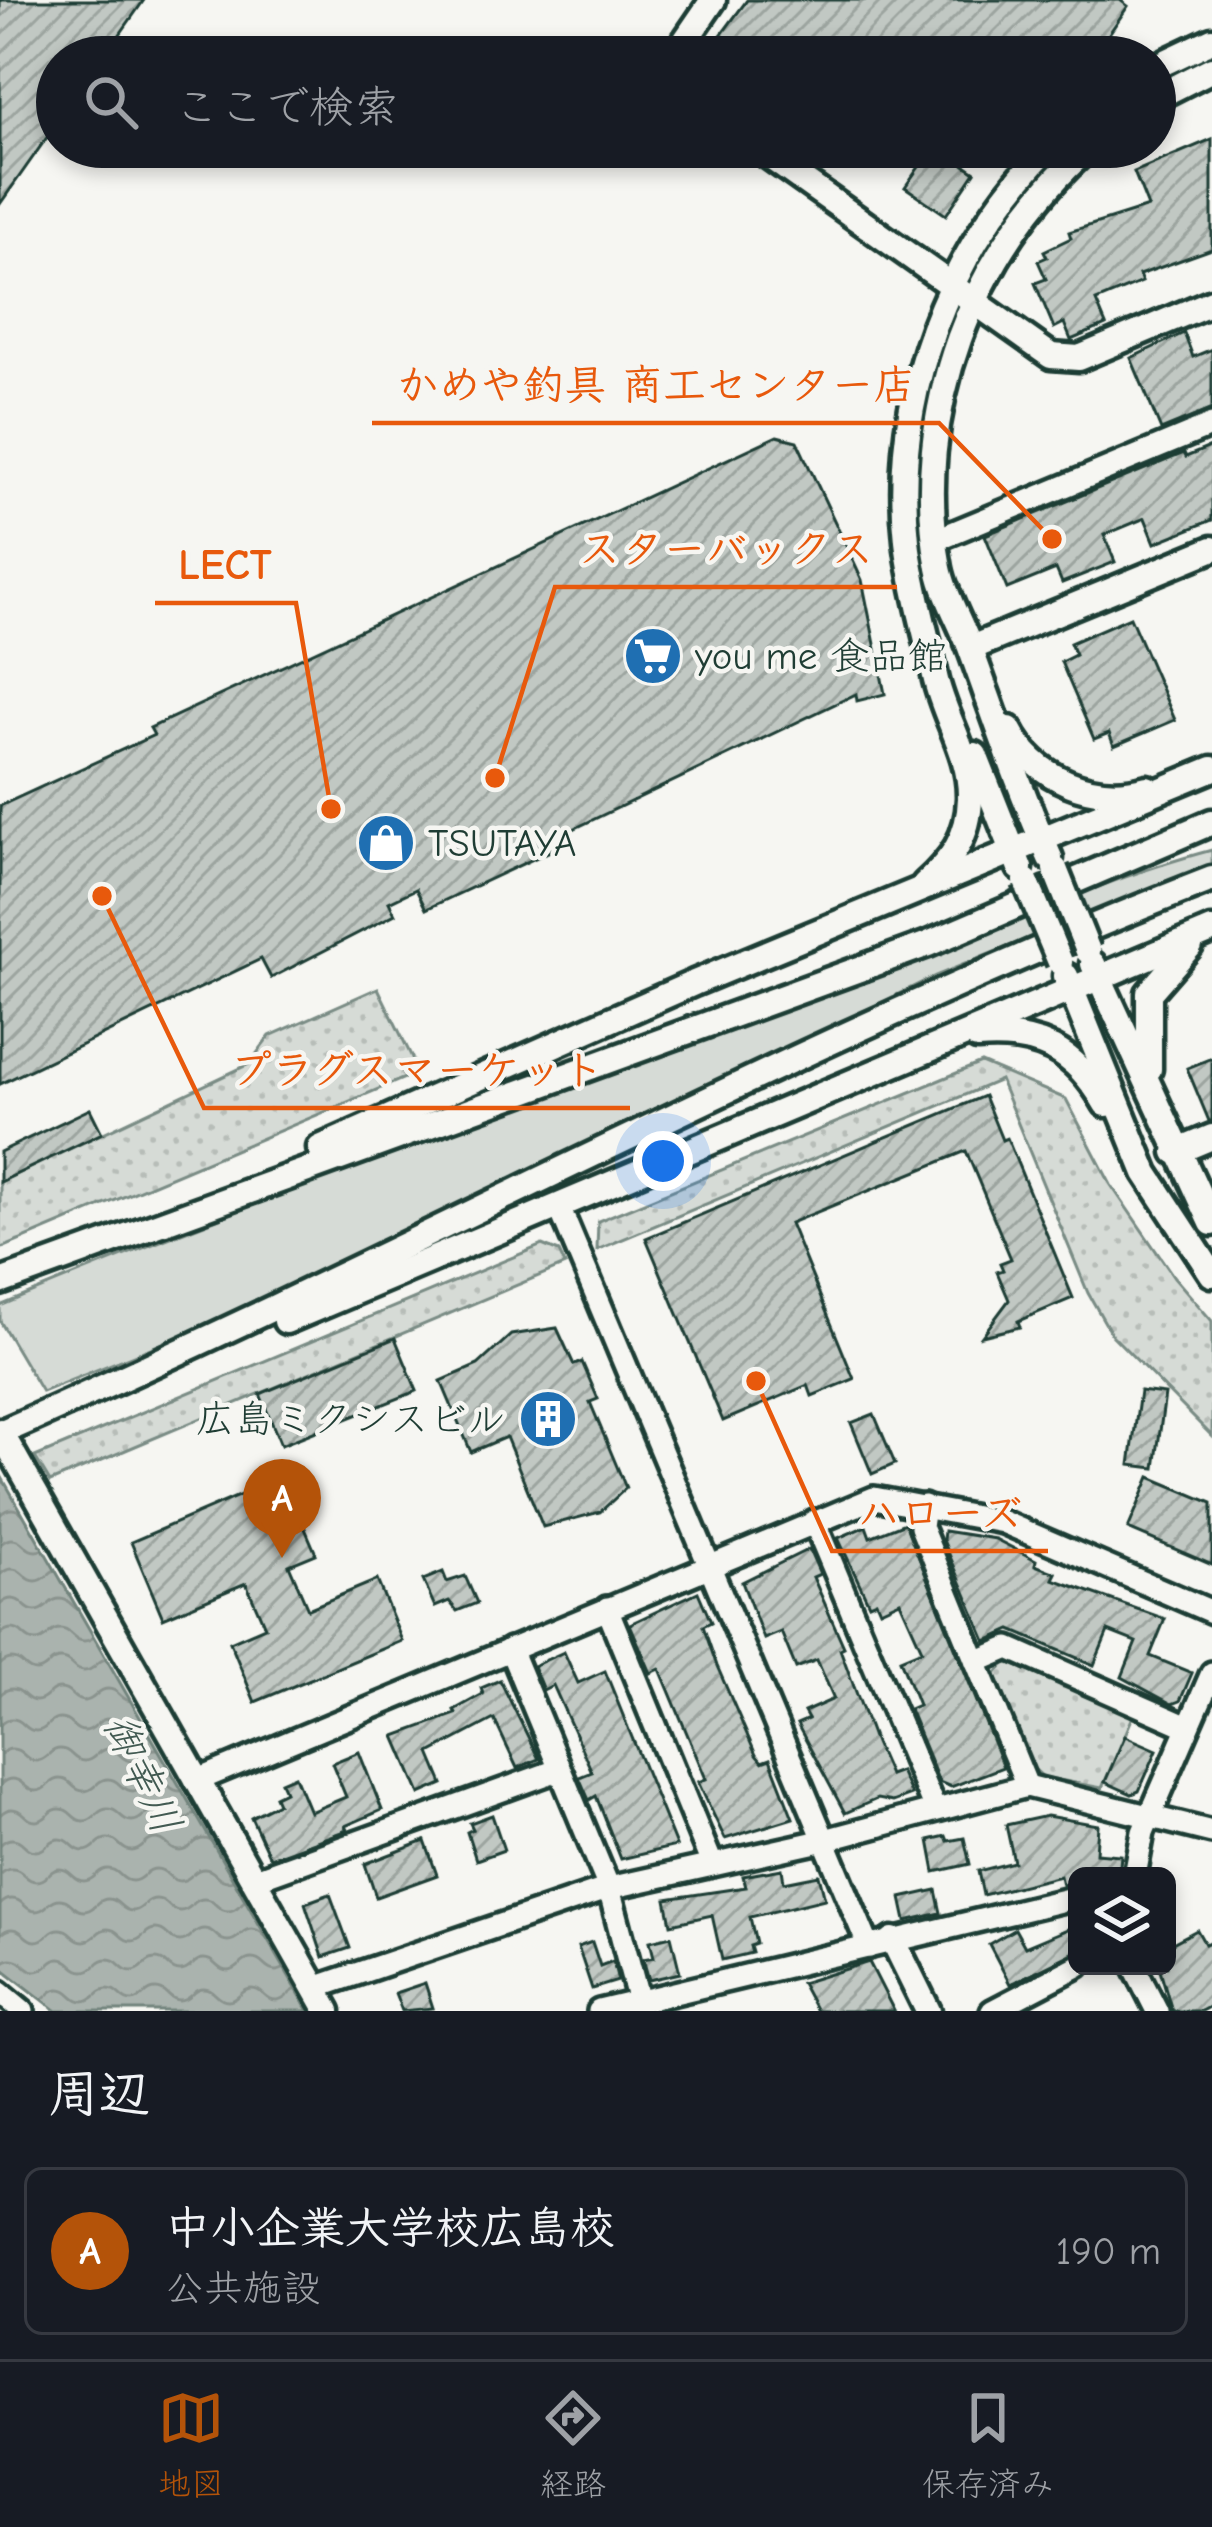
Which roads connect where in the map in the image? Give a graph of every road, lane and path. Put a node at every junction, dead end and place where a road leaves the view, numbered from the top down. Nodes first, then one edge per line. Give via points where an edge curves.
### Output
1 (713, 0) edge
2 (688, 36) edge
3 (1212, 40) edge
4 (1176, 57) edge
5 (1212, 69) edge
6 (1176, 87) edge
7 (786, 168) edge
8 (1031, 168) edge
9 (1070, 168) edge
10 (950, 283) junction
11 (974, 301) junction
12 (1212, 302) edge
13 (1212, 424) edge
14 (935, 540) junction
15 (1212, 550) edge
16 (930, 648) junction
17 (970, 648) junction
18 (986, 693) junction
19 (1212, 766) edge
20 (1212, 822) edge
21 (1212, 833) edge
22 (1043, 843) junction
23 (1158, 849) junction
24 (1015, 854) junction
25 (1212, 879) edge
26 (910, 898) junction
27 (1209, 932) edge
28 (1097, 976) junction
29 (1070, 987) junction
30 (934, 1051) junction
31 (1158, 1108) junction
32 (1212, 1137) edge
33 (1176, 1152) junction
34 (1145, 1173) junction
35 (560, 1209) junction
36 (171, 1216) junction
37 (1212, 1223) edge
38 (1212, 1274) edge
39 (0, 1282) edge
40 (165, 1363) junction
41 (0, 1432) edge
42 (924, 1506) junction
43 (814, 1521) junction
44 (710, 1564) junction
45 (607, 1609) junction
46 (1212, 1612) edge
47 (510, 1649) junction
48 (976, 1662) junction
49 (1212, 1673) edge
50 (1188, 1727) junction
51 (558, 1770) junction
52 (196, 1780) junction
53 (1027, 1786) junction
54 (935, 1810) junction
55 (1153, 1818) junction
56 (1212, 1832) edge
57 (825, 1840) junction
58 (712, 1864) junction
59 (1137, 1867) edge
60 (254, 1880) junction
61 (609, 1888) junction
62 (1068, 1899) edge
63 (881, 1943) junction
64 (1068, 1971) edge
65 (1139, 1975) edge
66 (315, 1988) junction
67 (0, 1992) edge
68 (638, 1998) junction
69 (23, 2011) edge
70 (328, 2011) edge
71 (599, 2011) edge
72 (928, 2011) edge
73 (992, 2011) edge
74 (1157, 2011) edge

1 - 2 street
3 - 4 street
5 - 6 street
7 - 10 street
8 - 10 street
9 - 11 street via 1019,223
10 - 11 street
10 - 16 street via 919,375 904,477 910,561
11 - 12 street via 1065,360
11 - 14 street via 939,412
13 - 14 street
14 - 17 street via 946,595
15 - 17 street
16 - 24 street
16 - 26 street via 967,763 969,811 952,857
17 - 18 street
18 - 19 street via 1034,762 1088,790 1132,793
18 - 22 street
19 - 22 street
20 - 23 street
21 - 23 street
22 - 24 street
22 - 28 street, bridge
23 - 36 street via 928,944
24 - 26 street
24 - 29 street, bridge
25 - 40 street via 949,989
26 - 36 street via 524,1056
27 - 28 street
27 - 31 street via 1149,993 1145,1043
28 - 29 street
28 - 31 street
29 - 30 street
29 - 34 street
30 - 34 street via 1003,1035 1056,1046 1103,1098
30 - 35 street
31 - 33 street
32 - 33 street
33 - 37 street
34 - 38 street
35 - 40 street
35 - 44 street
36 - 39 street
40 - 41 street
41 - 52 street
42 - 43 street via 874,1498
42 - 46 street via 1004,1522
42 - 48 street via 921,1527
43 - 44 street
43 - 54 street
44 - 45 street
44 - 57 street
45 - 47 street
45 - 58 street
47 - 51 street
47 - 52 street
48 - 50 street via 1009,1648
48 - 53 street
49 - 50 street
50 - 55 street
51 - 60 street
51 - 61 street
52 - 60 street
53 - 54 street
53 - 55 street
54 - 57 street
55 - 56 street
55 - 59 street
57 - 58 street
57 - 63 street
58 - 61 street
60 - 66 street
61 - 66 street
61 - 68 street
62 - 63 street
63 - 68 street
63 - 72 street
64 - 73 street
65 - 74 street
66 - 70 street
67 - 69 street
68 - 71 street

